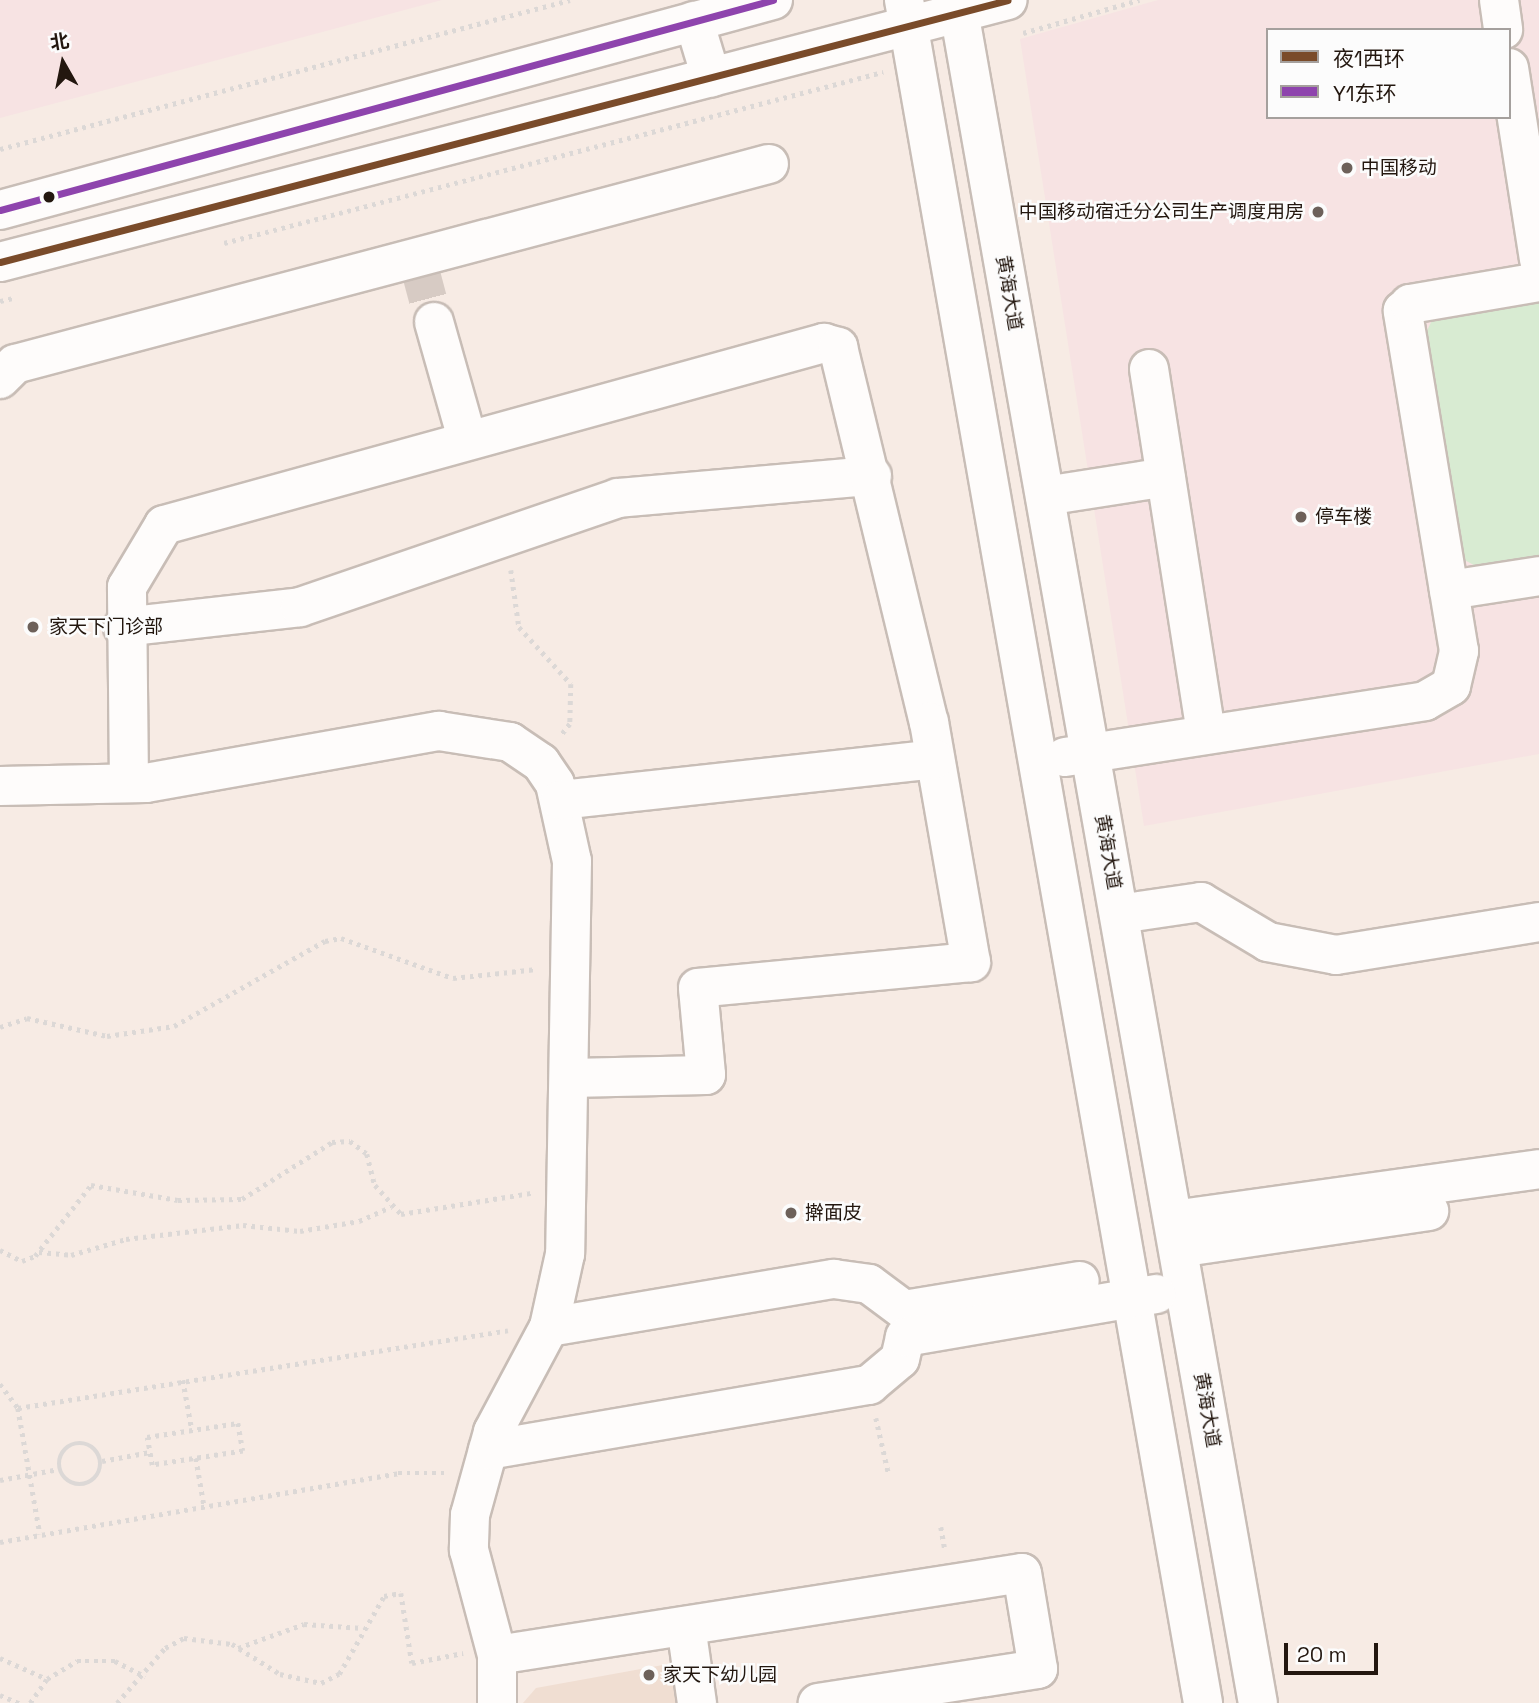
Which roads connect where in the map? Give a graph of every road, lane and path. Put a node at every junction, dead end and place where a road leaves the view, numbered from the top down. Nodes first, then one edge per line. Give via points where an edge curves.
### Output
1 (570, 0) edge
2 (773, 0) edge
3 (1008, 0) edge
4 (1499, 0) edge
5 (958, 7) edge
6 (907, 13) edge
7 (695, 21) junction
8 (1503, 28) edge
9 (711, 77) junction
10 (1511, 81) edge
11 (0, 149) edge
12 (769, 164) dead end
13 (0, 210) edge
14 (1539, 260) edge
15 (0, 262) edge
16 (1539, 282) edge
17 (434, 322) tunnel mouth
18 (5, 364) edge
19 (1149, 369) dead end
20 (467, 439) junction
21 (872, 476) junction
22 (1166, 477) junction
23 (1045, 496) junction
24 (540, 521) junction
25 (1539, 576) edge
26 (1449, 590) junction
27 (123, 627) junction
28 (1206, 735) junction
29 (1090, 753) junction
30 (935, 759) junction
31 (1038, 761) junction
32 (541, 763) junction
33 (129, 783) junction
34 (0, 786) edge
35 (560, 800) junction
36 (1119, 914) junction
37 (1539, 922) edge
38 (572, 963) junction
39 (0, 1027) edge
40 (570, 1078) junction
41 (1539, 1169) edge
42 (567, 1186) junction
43 (1539, 1195) edge
44 (391, 1207) junction
45 (0, 1251) edge
46 (38, 1252) junction
47 (1179, 1255) junction
48 (1130, 1285) junction
49 (549, 1327) junction
50 (183, 1380) junction
51 (0, 1384) edge
52 (869, 1385) junction
53 (18, 1408) junction
54 (192, 1430) junction
55 (150, 1452) junction
56 (196, 1458) junction
57 (102, 1461) junction
58 (484, 1465) junction
59 (59, 1469) junction
60 (29, 1475) junction
61 (889, 1475) dead end
62 (0, 1480) edge
63 (204, 1506) junction
64 (40, 1534) junction
65 (0, 1542) edge
66 (686, 1626) junction
67 (363, 1628) junction
68 (237, 1648) junction
69 (496, 1651) junction
70 (0, 1658) edge
71 (145, 1676) junction
72 (47, 1679) junction
73 (0, 1695) edge
74 (19, 1703) edge
75 (30, 1703) edge
76 (117, 1703) edge
77 (497, 1703) edge
78 (697, 1703) edge
79 (818, 1703) edge
80 (1203, 1703) edge
81 (1258, 1703) edge

1 - 11 path
2 - 7 street
3 - 5 street
4 - 8 street
5 - 6 street
5 - 23 street, 黄海大道
6 - 9 street
6 - 31 street
7 - 9 street
7 - 13 street
9 - 15 street
10 - 14 street
12 - 18 street via 417,260
16 - 26 street via 1410,304 1403,311
17 - 20 street
19 - 22 street
20 - 21 street via 824,343 838,347 846,364
20 - 27 street via 164,525 136,565
21 - 24 street via 644,495
21 - 30 street
22 - 23 street
22 - 28 street
23 - 29 street, 黄海大道
24 - 27 street via 358,592 300,607
24 - 32 path via 530,555 510,570 519,627 571,684 570,724
25 - 26 street
26 - 28 street via 1459,664 1438,696
27 - 33 street
28 - 29 street
29 - 31 street
29 - 36 street, 黄海大道
30 - 35 street
30 - 40 street via 971,962 698,988 706,1075
31 - 48 street
32 - 33 street via 510,742 439,731
32 - 35 street
33 - 34 street
35 - 38 street via 572,861
36 - 37 street via 1201,902 1268,942 1336,955
36 - 47 street, 黄海大道
38 - 39 path via 453,978 341,938 325,941 174,1026 107,1036 26,1018
38 - 40 street
40 - 42 street
41 - 47 street
42 - 44 path via 420,1214
42 - 49 street via 565,1254
43 - 47 street
44 - 46 path via 359,1221 300,1231 243,1225 126,1239 71,1255
44 - 46 path via 375,1185 367,1154 350,1141 332,1142 243,1199 178,1200 91,1185
45 - 46 path via 22,1261
47 - 48 street
47 - 81 street, 黄海大道
48 - 49 street via 904,1310 869,1283 834,1279
48 - 52 street via 905,1337 900,1359
48 - 80 street
49 - 50 path via 470,1332
49 - 58 street
50 - 53 path
50 - 54 path
51 - 53 path
52 - 58 street
52 - 61 path
53 - 60 path
54 - 55 path via 147,1437
54 - 56 path via 238,1423 243,1451
55 - 56 path via 152,1465
55 - 57 path
56 - 63 path
57 - 59 path via 88,1484 67,1481
57 - 59 path via 90,1444 76,1443 64,1450
58 - 63 path via 398,1473
58 - 69 street via 469,1550
59 - 60 path
60 - 62 path
60 - 64 path
63 - 64 path
64 - 65 path
66 - 69 street
66 - 78 street
66 - 79 street via 1022,1573 1038,1669
67 - 68 path via 304,1624
67 - 68 path via 339,1674 321,1683 280,1674
67 - 69 path via 384,1596 401,1593 412,1662
68 - 71 path via 184,1638 165,1648
69 - 77 street
70 - 72 path
71 - 72 path via 95,1658 65,1665
71 - 76 path
72 - 75 path
73 - 74 path

